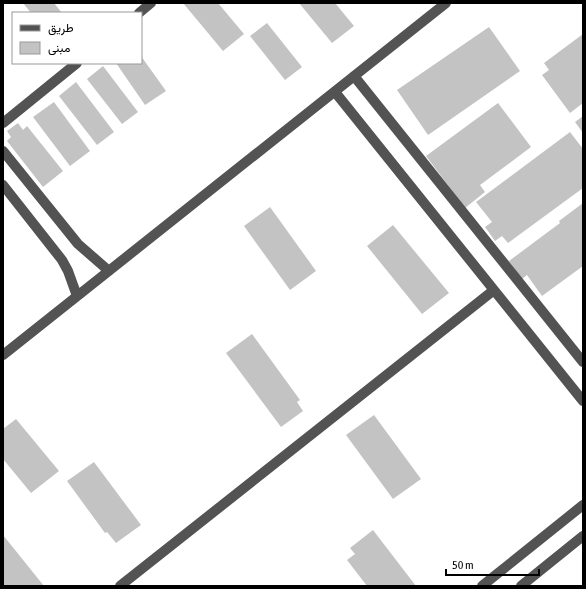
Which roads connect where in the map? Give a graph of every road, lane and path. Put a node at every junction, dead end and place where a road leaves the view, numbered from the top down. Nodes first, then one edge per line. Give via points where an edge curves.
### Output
1 (151, 3) edge
2 (446, 3) edge
3 (140, 12) edge
4 (76, 64) edge
5 (354, 76) junction
6 (335, 92) junction
7 (3, 122) edge
8 (3, 151) edge
9 (3, 185) edge
10 (108, 271) junction
11 (494, 290) junction
12 (77, 296) junction
13 (3, 355) edge
14 (583, 362) edge
15 (583, 401) edge
16 (583, 505) edge
17 (583, 536) edge
18 (120, 586) edge
19 (482, 586) edge
20 (521, 586) edge

1 - 3 lane
2 - 5 lane
4 - 7 lane
5 - 6 lane
5 - 14 lane
6 - 10 lane
6 - 11 lane
8 - 10 lane via 78,244
9 - 12 lane via 62,260
10 - 12 lane
11 - 15 lane
11 - 18 lane
12 - 13 lane
16 - 19 lane
17 - 20 lane

